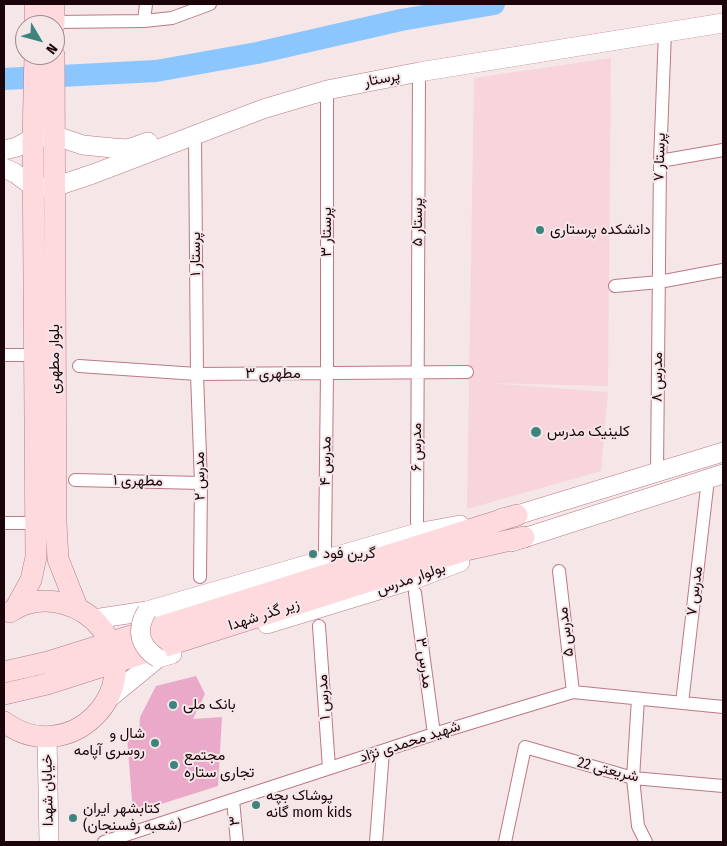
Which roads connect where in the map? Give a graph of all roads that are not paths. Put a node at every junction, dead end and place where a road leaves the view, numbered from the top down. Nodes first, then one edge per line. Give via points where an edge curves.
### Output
1 (35, 4) edge
2 (146, 4) edge
3 (210, 4) edge
4 (723, 14) edge
5 (45, 15) edge
6 (65, 20) edge
7 (144, 22) junction
8 (723, 23) edge
9 (665, 32) junction
10 (37, 65) edge
11 (52, 65) edge
12 (419, 72) junction
13 (327, 90) junction
14 (44, 109) junction
15 (196, 135) junction
16 (43, 136) junction
17 (4, 150) edge
18 (723, 150) edge
19 (660, 161) junction
20 (4, 168) edge
21 (44, 188) junction
22 (723, 270) edge
23 (659, 282) junction
24 (614, 286) dead end
25 (4, 355) edge
26 (35, 355) junction
27 (79, 366) dead end
28 (417, 372) junction
29 (468, 372) dead end
30 (327, 373) junction
31 (197, 374) junction
32 (723, 452) edge
33 (657, 472) junction
34 (716, 477) edge
35 (75, 480) dead end
36 (201, 482) junction
37 (516, 515) junction
38 (417, 522) dead end
39 (4, 523) edge
40 (37, 523) junction
41 (524, 537) junction
42 (325, 550) dead end
43 (559, 571) dead end
44 (200, 578) dead end
45 (415, 593) dead end
46 (76, 607) junction
47 (147, 611) junction
48 (9, 613) edge
49 (94, 620) junction
50 (319, 626) dead end
51 (158, 658) junction
52 (4, 672) edge
53 (573, 692) junction
54 (4, 694) edge
55 (108, 698) junction
56 (638, 699) junction
57 (682, 703) junction
58 (723, 708) edge
59 (4, 722) edge
60 (434, 734) junction
61 (47, 738) junction
62 (382, 751) junction
63 (329, 768) junction
64 (633, 778) junction
65 (723, 786) edge
66 (233, 800) junction
67 (49, 842) edge
68 (104, 842) edge
69 (237, 842) edge
70 (376, 842) edge
71 (505, 842) edge
72 (646, 842) edge

1 - 5 main road
2 - 7 street
3 - 7 street via 172,18
4 - 16 main road, پرستار via 324,79 285,90 128,149 83,145
6 - 7 street
8 - 9 main road, پرستار
9 - 12 main road, پرستار
9 - 19 street, پرستار ۷
10 - 14 main road
11 - 14 main road
12 - 13 main road, پرستار
12 - 28 street, پرستار ۵
13 - 15 main road, پرستار via 263,109
13 - 30 street, پرستار ۳
14 - 16 main road, بلوار مطهری
15 - 21 main road, پرستار
15 - 31 street, پرستار ۱
16 - 17 main road
16 - 21 main road, بلوار مطهری
18 - 19 street
19 - 23 street, پرستار ۷
20 - 21 main road
21 - 26 main road, بلوار مطهری
21 - 46 main road, بلوار مطهری via 58,559
22 - 23 street
23 - 24 street
23 - 33 street, مدرس ۸
25 - 26 street
26 - 40 main road, بلوار مطهری
27 - 31 street, مطهری ۳
28 - 29 street, مطهری ۳
28 - 30 street, مطهری ۳
28 - 38 street, مدرس ۶
30 - 31 street, مطهری ۳
30 - 42 street, مدرس ۴
31 - 36 street, مدرس ۲
32 - 33 main road
33 - 37 main road
34 - 41 main road, بولوار مدرس
34 - 57 street, مدرس ۷
35 - 36 street, مطهری ۱
36 - 44 street, مدرس ۲
37 - 47 main road via 417,533
37 - 52 main road, زیر گذر شهدا via 48,662
39 - 40 street
40 - 48 main road, بلوار مطهری via 36,557 31,580
41 - 51 main road, بولوار مدرس via 415,579
41 - 54 main road, زیر گذر شهدا via 466,550 47,684
43 - 53 street, مدرس ۵
45 - 60 street, مدرس ۳
46 - 48 main road via 56,601 35,602
46 - 49 main road
47 - 49 main road
47 - 51 main road, bridge via 142,619 140,638 150,653
49 - 55 main road via 107,636 114,657 114,678
50 - 63 street, مدرس ۱
51 - 55 main road, بولوار مدرس
53 - 56 street, شهید محمدی نژاد
53 - 60 street, شهید محمدی نژاد
55 - 61 main road via 98,714 83,727 66,735
56 - 57 street, شهید محمدی نژاد
56 - 64 street
57 - 58 street, شهید محمدی نژاد
59 - 61 main road via 13,729
60 - 62 street, شهید محمدی نژاد
61 - 67 main road, خیابان شهدا
62 - 63 street, شهید محمدی نژاد
62 - 70 street
63 - 66 street, شهید محمدی نژاد
64 - 65 street, شریعتی 22
64 - 71 street, شریعتی 22 via 525,747
64 - 72 street via 638,826
66 - 68 street, شهید محمدی نژاد
66 - 69 street, ۳

